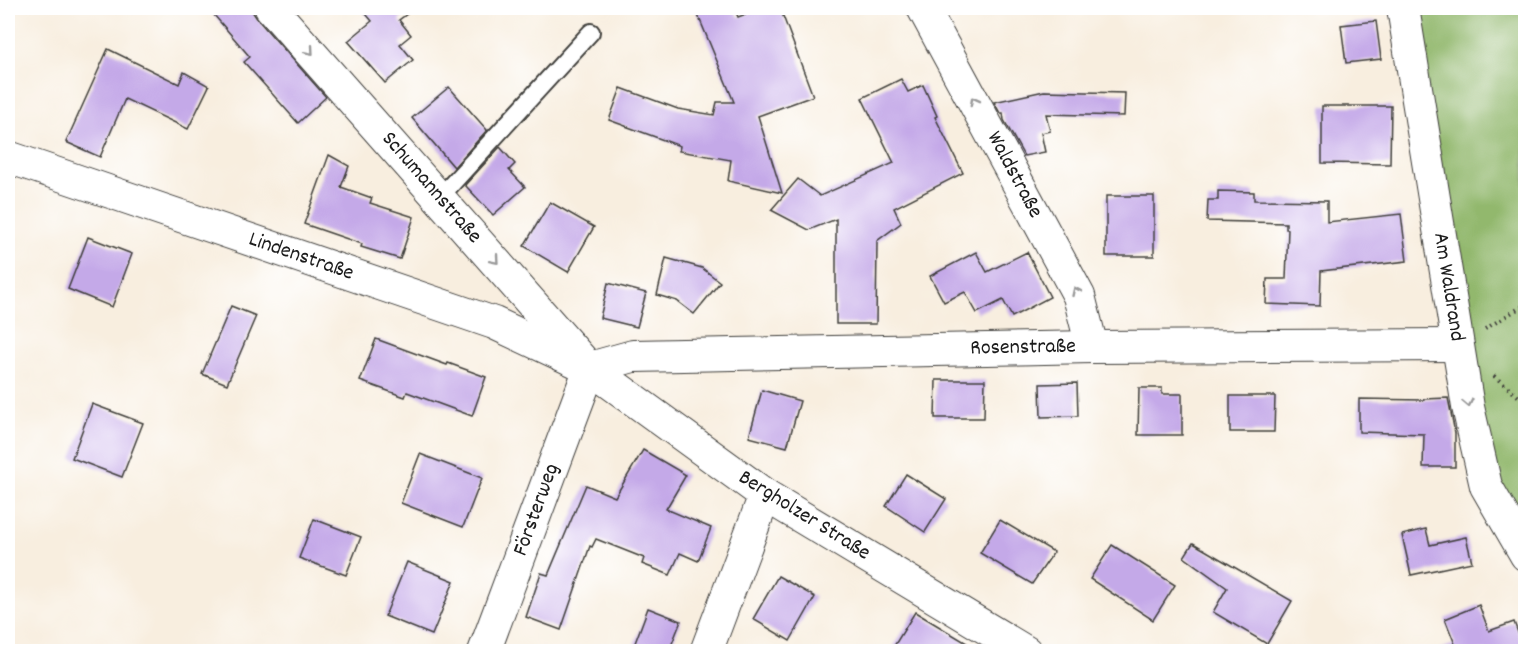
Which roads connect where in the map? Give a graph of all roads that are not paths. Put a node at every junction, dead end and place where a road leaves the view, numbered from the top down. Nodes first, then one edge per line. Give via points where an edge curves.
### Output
1 (271, 8) edge
2 (923, 8) edge
3 (1403, 8) edge
4 (591, 32) dead end
5 (8, 157) edge
6 (439, 198) junction
7 (1457, 345) junction
8 (1092, 347) junction
9 (590, 368) junction
10 (765, 495) junction
11 (1526, 555) edge
12 (484, 651) edge
13 (706, 651) edge
14 (1026, 651) edge

1 -> 6 street, Schumannstraße
8 -> 2 street, Waldstraße via 1079,296
3 - 7 street, Am Waldrand
4 - 6 lane
5 - 9 street, Lindenstraße via 494,323
6 -> 9 street, Schumannstraße
7 - 8 street, Rosenstraße
7 -> 11 street, Am Waldrand via 1486,486
8 - 9 street, Rosenstraße via 633,356
9 - 10 street, Bergholzer Straße
9 - 12 street, Försterweg
10 - 13 street
10 - 14 street, Bergholzer Straße

